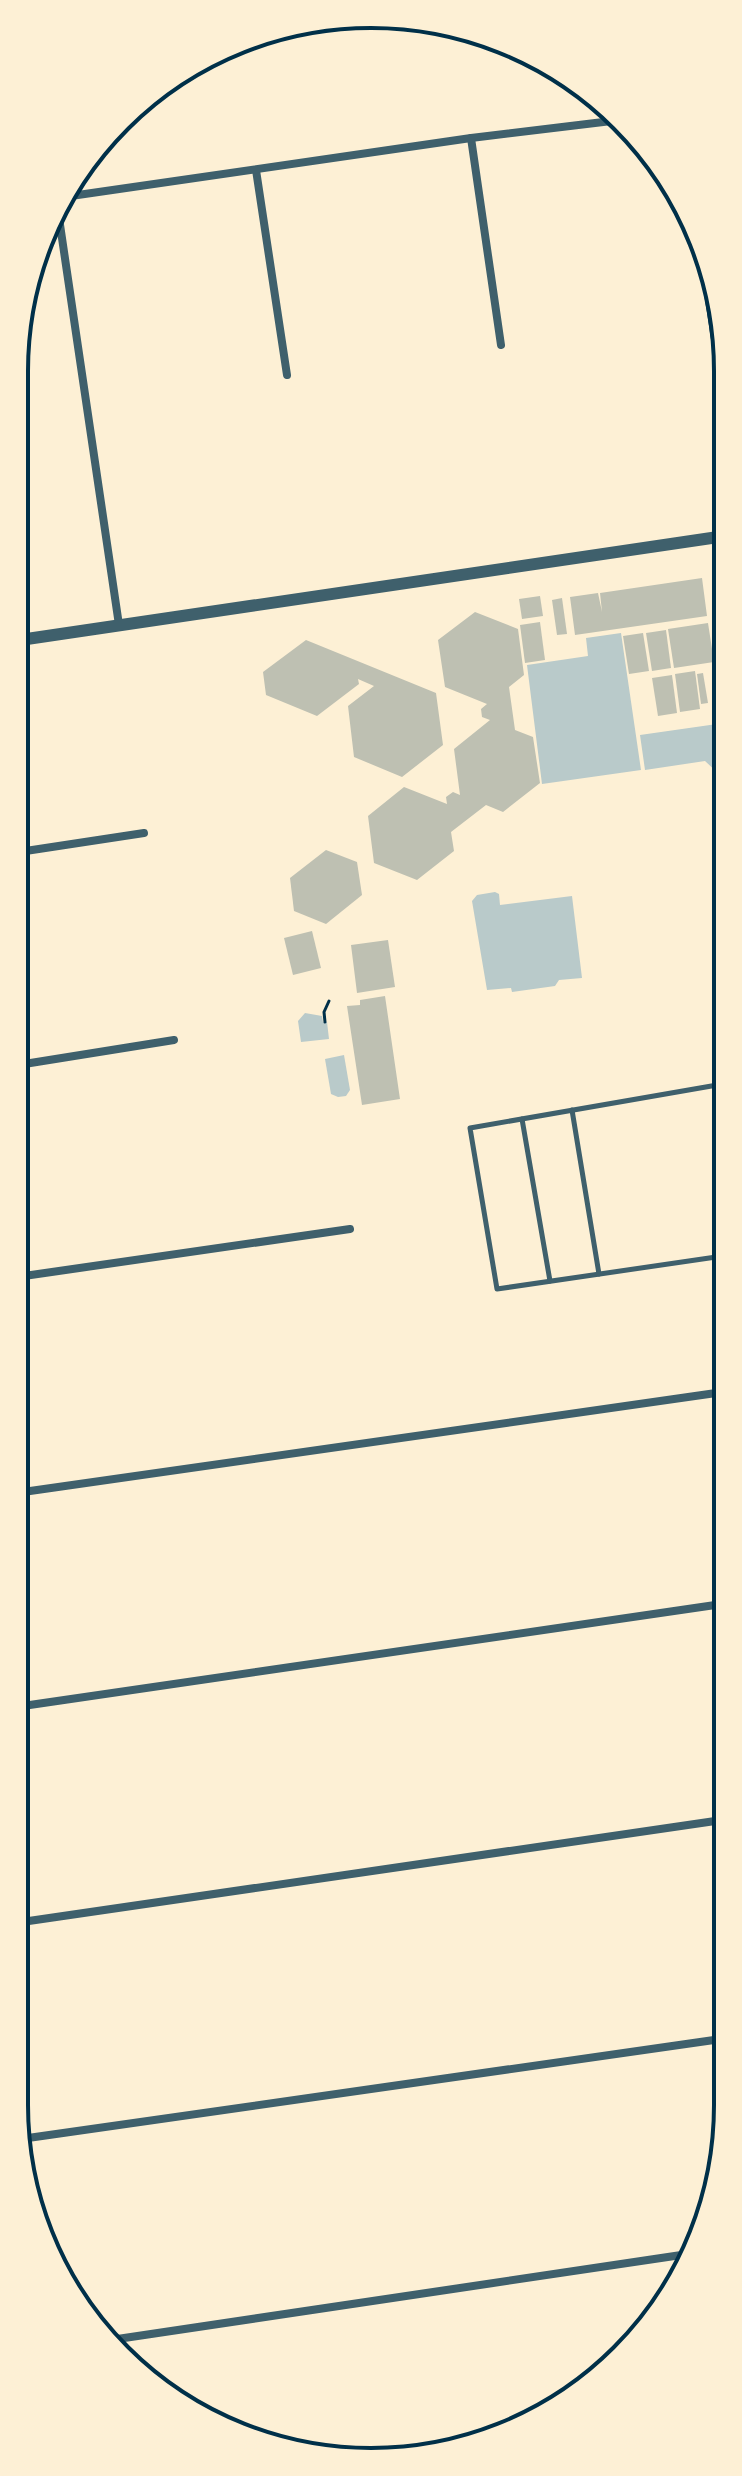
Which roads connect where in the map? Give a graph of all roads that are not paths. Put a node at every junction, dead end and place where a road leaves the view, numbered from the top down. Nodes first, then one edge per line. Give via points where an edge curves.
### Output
1 (607, 122) edge
2 (471, 138) junction
3 (256, 170) junction
4 (76, 195) edge
5 (60, 226) edge
6 (501, 345) dead end
7 (287, 375) dead end
8 (714, 538) edge
9 (119, 625) junction
10 (28, 639) edge
11 (144, 833) dead end
12 (28, 851) edge
13 (174, 1040) dead end
14 (28, 1063) edge
15 (714, 1086) edge
16 (572, 1110) junction
17 (522, 1119) junction
18 (350, 1229) dead end
19 (714, 1257) edge
20 (599, 1274) junction
21 (28, 1275) edge
22 (550, 1281) junction
23 (714, 1393) edge
24 (28, 1491) edge
25 (714, 1605) edge
26 (28, 1705) edge
27 (714, 1821) edge
28 (28, 1921) edge
29 (714, 2040) edge
30 (30, 2138) edge
31 (680, 2255) edge
32 (120, 2339) edge

1 - 2 street
2 - 3 street
2 - 6 street
3 - 4 street
3 - 7 street
5 - 9 street
8 - 9 street
9 - 10 street
11 - 12 street
13 - 14 street
15 - 16 lane
16 - 17 lane
16 - 20 lane
17 - 22 lane
17 - 22 lane via 470,1128 497,1289
18 - 21 street
19 - 20 lane
20 - 22 lane
23 - 24 street
25 - 26 street
27 - 28 street
29 - 30 street
31 - 32 street

